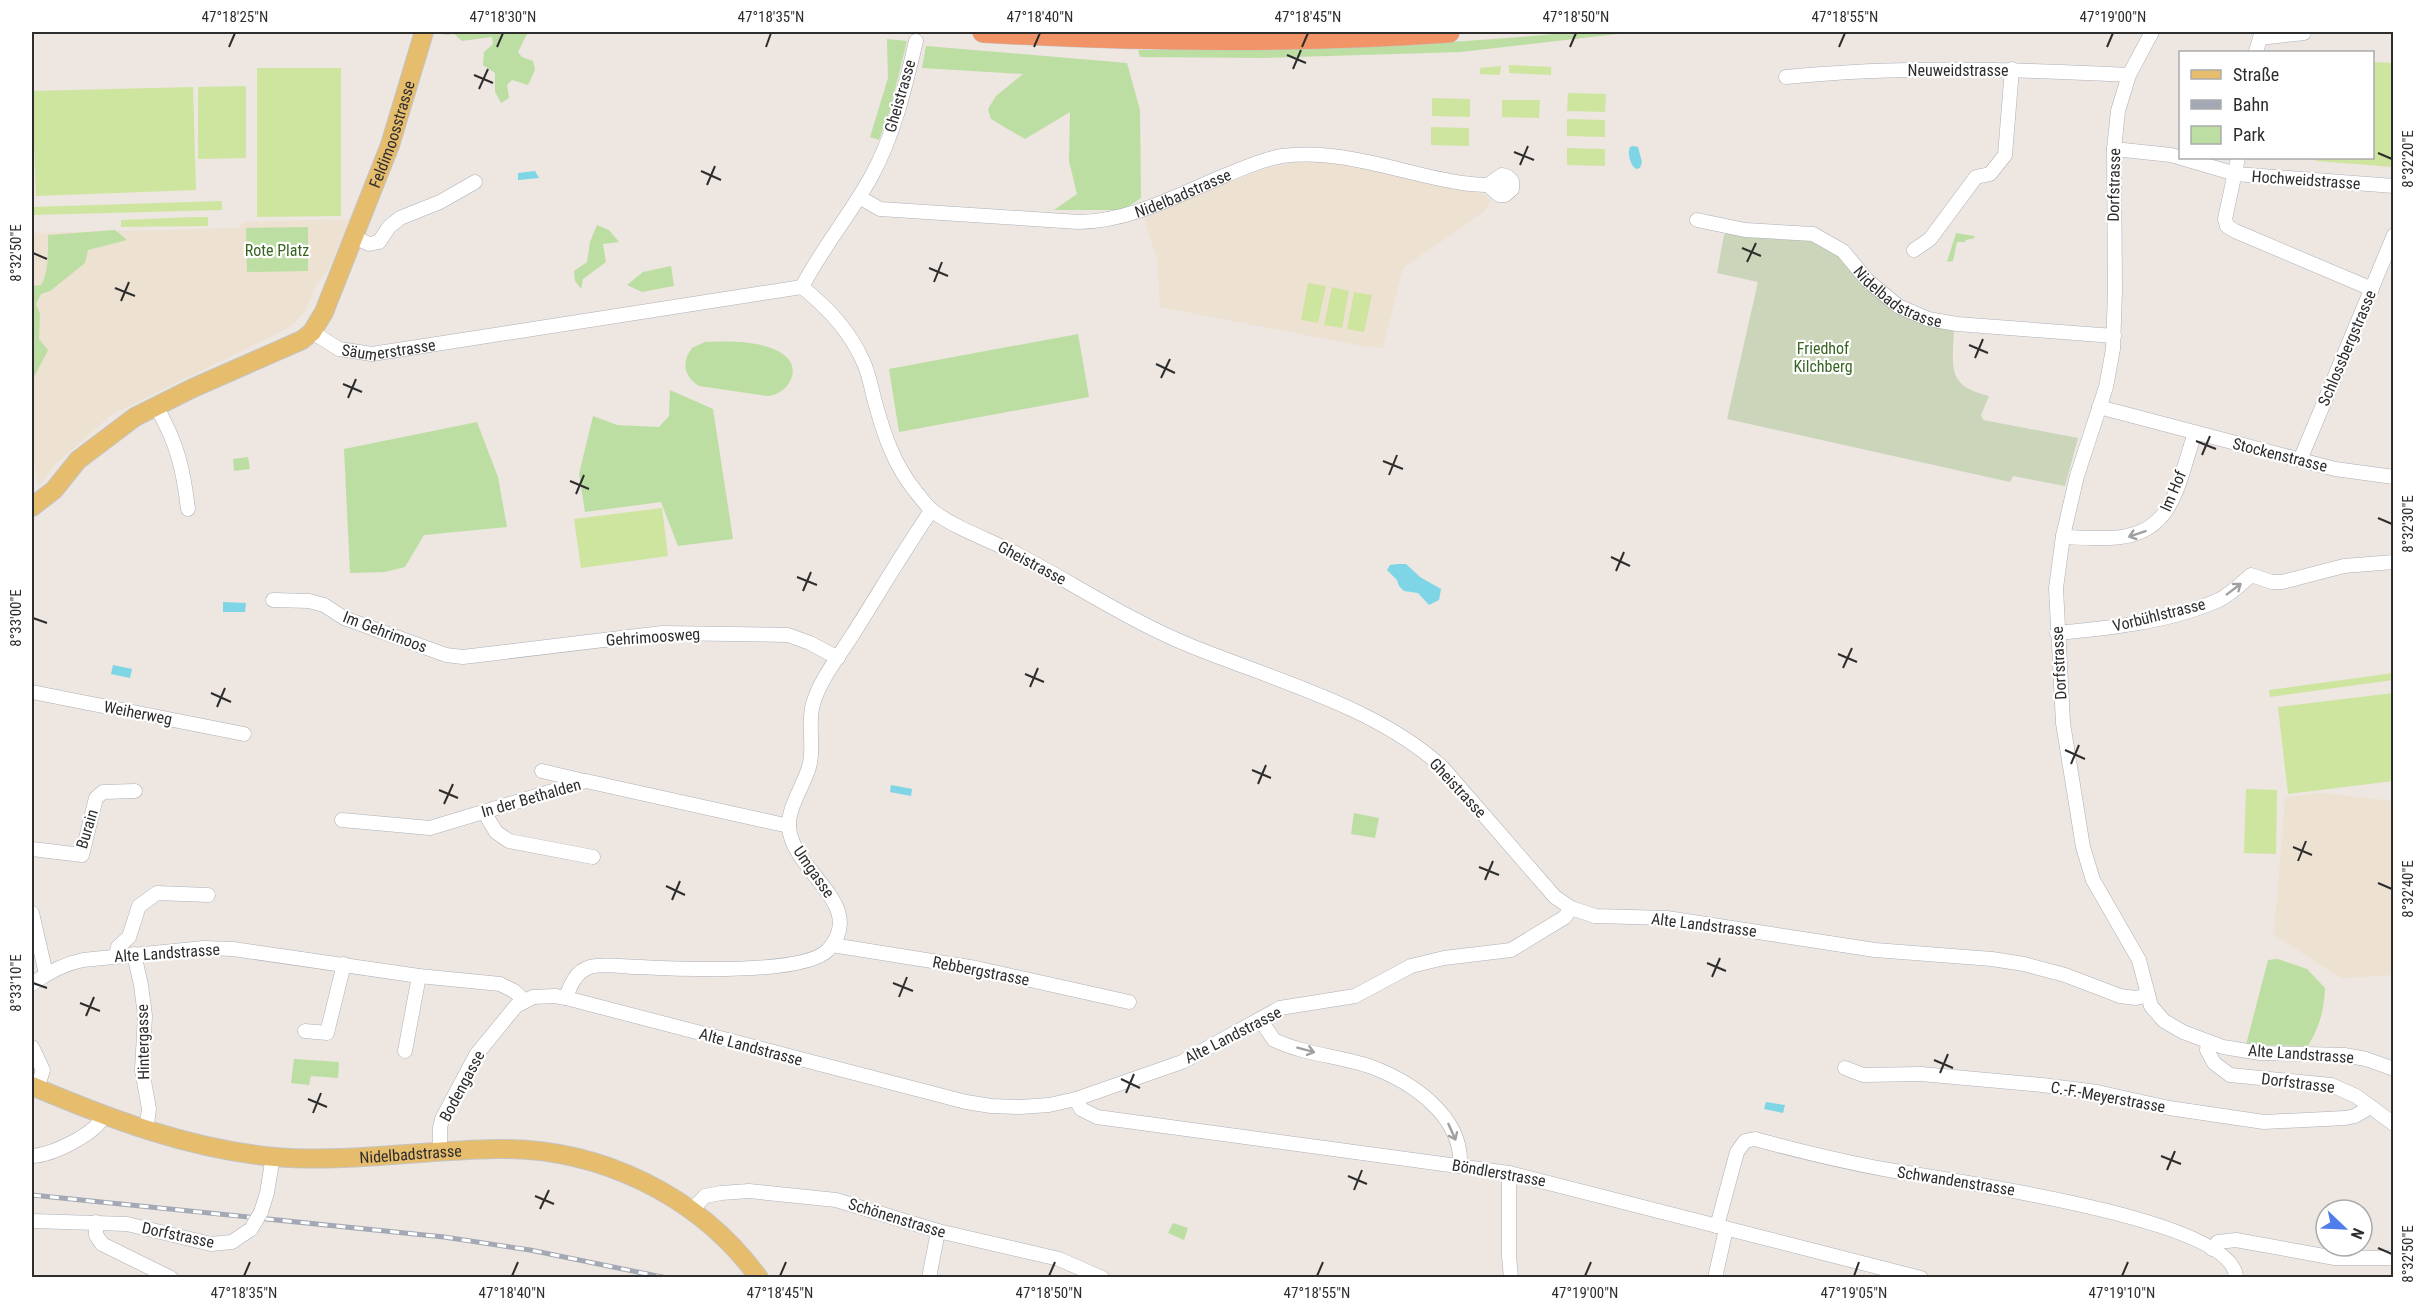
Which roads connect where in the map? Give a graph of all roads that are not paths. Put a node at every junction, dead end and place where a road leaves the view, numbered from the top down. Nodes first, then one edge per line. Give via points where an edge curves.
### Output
1 (424, 32) edge
2 (983, 32) edge
3 (1449, 32) edge
4 (2152, 32) edge
5 (2304, 33) dead end
6 (916, 41) dead end
7 (2256, 51) edge
8 (2012, 69) junction
9 (2129, 75) junction
10 (1786, 77) dead end
11 (2114, 149) junction
12 (2179, 157) edge
13 (2185, 159) edge
14 (2238, 159) edge
15 (2236, 174) junction
16 (475, 182) dead end
17 (1503, 186) dead end
18 (2394, 186) edge
19 (859, 197) junction
20 (1697, 220) dead end
21 (2394, 235) edge
22 (354, 237) junction
23 (1914, 250) dead end
24 (802, 287) junction
25 (2373, 289) junction
26 (312, 332) junction
27 (2114, 336) junction
28 (156, 406) junction
29 (2099, 407) junction
30 (2195, 433) junction
31 (2300, 460) junction
32 (2394, 477) edge
33 (32, 507) edge
34 (188, 509) dead end
35 (931, 511) junction
36 (2063, 536) junction
37 (2394, 562) edge
38 (273, 600) dead end
39 (2057, 633) junction
40 (463, 657) joint
41 (838, 658) junction
42 (32, 692) edge
43 (244, 734) dead end
44 (542, 771) dead end
45 (586, 781) junction
46 (135, 791) dead end
47 (484, 812) junction
48 (342, 820) dead end
49 (789, 826) junction
50 (32, 849) edge
51 (593, 857) dead end
52 (208, 895) dead end
53 (1571, 908) junction
54 (32, 913) edge
55 (831, 945) junction
56 (134, 954) junction
57 (116, 955) junction
58 (344, 964) junction
59 (46, 974) junction
60 (419, 976) junction
61 (32, 984) edge
62 (2148, 995) junction
63 (566, 998) junction
64 (524, 1000) junction
65 (1129, 1002) dead end
66 (1260, 1019) junction
67 (305, 1031) dead end
68 (2208, 1043) junction
69 (32, 1047) edge
70 (405, 1051) dead end
71 (1845, 1068) dead end
72 (2394, 1069) edge
73 (34, 1088) edge
74 (1076, 1099) junction
75 (2370, 1107) junction
76 (104, 1116) junction
77 (2394, 1124) edge
78 (146, 1131) junction
79 (440, 1153) junction
80 (32, 1156) edge
81 (273, 1156) junction
82 (1460, 1165) junction
83 (1509, 1173) junction
84 (692, 1210) junction
85 (32, 1221) edge
86 (96, 1222) junction
87 (1722, 1227) junction
88 (938, 1231) junction
89 (2212, 1249) junction
90 (2394, 1258) edge
91 (171, 1278) edge
92 (759, 1278) edge
93 (928, 1278) edge
94 (1102, 1278) edge
95 (1511, 1278) edge
96 (1715, 1278) edge
97 (1921, 1278) edge
98 (2236, 1278) edge

1 - 22 main road, Feldimoosstrasse via 390,144
2 - 3 highway via 1209,39
4 - 9 street, Dorfstrasse
5 - 7 street via 2260,38
6 - 19 street, Gheistrasse via 890,132
8 - 9 street, Neuweidstrasse
8 - 10 street, Neuweidstrasse
8 - 23 street via 2005,155 1990,174 1976,177 1930,239
9 - 11 street, Dorfstrasse via 2118,111
11 - 12 street, Hochweidstrasse
11 - 27 street, Dorfstrasse
13 - 15 street, Hochweidstrasse
14 - 15 street
15 - 18 street, Hochweidstrasse
15 - 25 street via 2225,219 2227,225
16 - 22 street via 400,218 379,242 369,244
17 - 19 street, Nidelbadstrasse via 1462,183 1306,154 1252,164 1140,211 1103,221 880,209
19 - 24 street, Gheistrasse
20 - 27 street, Nidelbadstrasse via 1745,230 1813,234 1843,251 1891,301 1928,319
21 - 25 street, Schlossbergstrasse
22 - 26 main road, Feldimoosstrasse
24 - 26 street, Säumerstrasse via 372,354 339,349
24 - 35 street, Gheistrasse via 823,304 854,343 866,367 886,441 897,465
25 - 31 street, Schlossbergstrasse
26 - 28 main road
27 - 29 street, Dorfstrasse via 2109,376
28 - 33 main road via 111,433
28 - 34 street via 183,465
29 - 30 street, Stockenstrasse
29 - 36 street, Dorfstrasse via 2080,462
30 - 31 street, Stockenstrasse
30 -> 36 street, Im Hof via 2167,511 2149,529 2127,537
31 - 32 street, Stockenstrasse
35 - 41 street, Umgasse
35 - 53 street, Gheistrasse via 1024,557 1155,631 1396,732 1442,767 1555,897
36 - 39 street, Dorfstrasse via 2056,588
39 -> 37 street, Vorbühlstrasse via 2107,628 2175,614 2219,600 2251,575 2282,582 2344,566
38 - 40 street, Im Gehrimoos via 324,605 344,618 446,655
39 - 62 street, Dorfstrasse via 2063,723 2083,847 2093,880 2139,960
40 - 41 street, Gehrimoosweg via 671,633 788,635
41 - 49 street, Umgasse via 812,707 812,754
42 - 43 street, Weiherweg
44 - 45 street
45 - 47 street, In der Bethalden
45 - 49 street, In der Bethalden
46 - 50 street, Burain via 103,792 96,798 82,855
47 - 48 street, In der Bethalden via 430,828
47 - 51 street via 496,832 508,841
49 - 55 street, Umgasse via 800,858 836,903 839,927
52 - 57 street via 157,893 139,906 129,937 118,946
53 - 62 street, Alte Landstrasse via 1595,916 1667,918 1875,950 1992,959 2065,975 2130,998
53 - 66 street, Alte Landstrasse via 1565,917 1511,950 1411,966 1355,996 1280,1008
54 - 59 street
55 - 63 street via 812,959 769,966 592,966 576,977
55 - 65 street, Rebbergstrasse via 976,968
56 - 57 street, Alte Landstrasse
56 - 58 street, Alte Landstrasse via 233,949
56 - 78 street, Hintergasse via 145,1016 142,1070 149,1109
57 - 59 street, Alte Landstrasse via 70,962
58 - 60 street, Alte Landstrasse
58 - 67 street via 327,1033
59 - 61 street, Alte Landstrasse
60 - 64 street, Alte Landstrasse via 500,984
60 - 70 street
62 - 68 street, Dorfstrasse via 2151,1006 2164,1021
63 - 64 street, Alte Landstrasse
63 - 74 street, Alte Landstrasse via 966,1102 1020,1107
64 - 79 street, Bodengasse via 476,1054 464,1074 440,1128
66 - 74 street, Alte Landstrasse via 1182,1062
66 -> 82 street via 1275,1040 1369,1066 1419,1092 1445,1116 1460,1151
68 - 72 street, Alte Landstrasse via 2260,1053 2344,1055
68 - 75 street, Dorfstrasse via 2214,1063 2230,1075 2331,1085 2343,1088
69 - 73 street via 43,1070
71 - 75 street, C.-F.-Meyerstrasse via 1863,1075 1921,1074 2097,1092 2169,1108 2264,1122 2345,1118
73 - 76 main road, Nidelbadstrasse
74 - 82 street, Böndlerstrasse via 1081,1109 1097,1117
75 - 77 street, Dorfstrasse
76 - 78 main road, Nidelbadstrasse
76 - 80 street via 93,1129 58,1149
78 - 81 main road, Nidelbadstrasse via 189,1143
79 - 81 main road, Nidelbadstrasse via 332,1160
79 - 84 main road, Nidelbadstrasse via 500,1149 540,1151 587,1160 646,1183
81 - 86 street, Dorfstrasse, bridge via 261,1212 251,1229 235,1241 212,1244 155,1229
82 - 83 street, Böndlerstrasse
83 - 87 street, Böndlerstrasse
83 - 95 street
84 - 88 street, Schönenstrasse via 705,1196 749,1191 836,1200
84 - 92 main road, Nidelbadstrasse via 728,1239
85 - 86 street, Dorfstrasse
86 - 91 street via 96,1235 102,1244
87 - 89 street, Schwandenstrasse via 1737,1152 1745,1141 1755,1139 1887,1170 1996,1187 2127,1216 2174,1230
87 - 96 street, Schwandenstrasse
87 - 97 street, Böndlerstrasse
88 - 93 street
88 - 94 street, Schönenstrasse via 1059,1259
89 - 90 street via 2218,1242 2236,1240 2335,1258
89 - 98 street, Schwandenstrasse via 2231,1261

